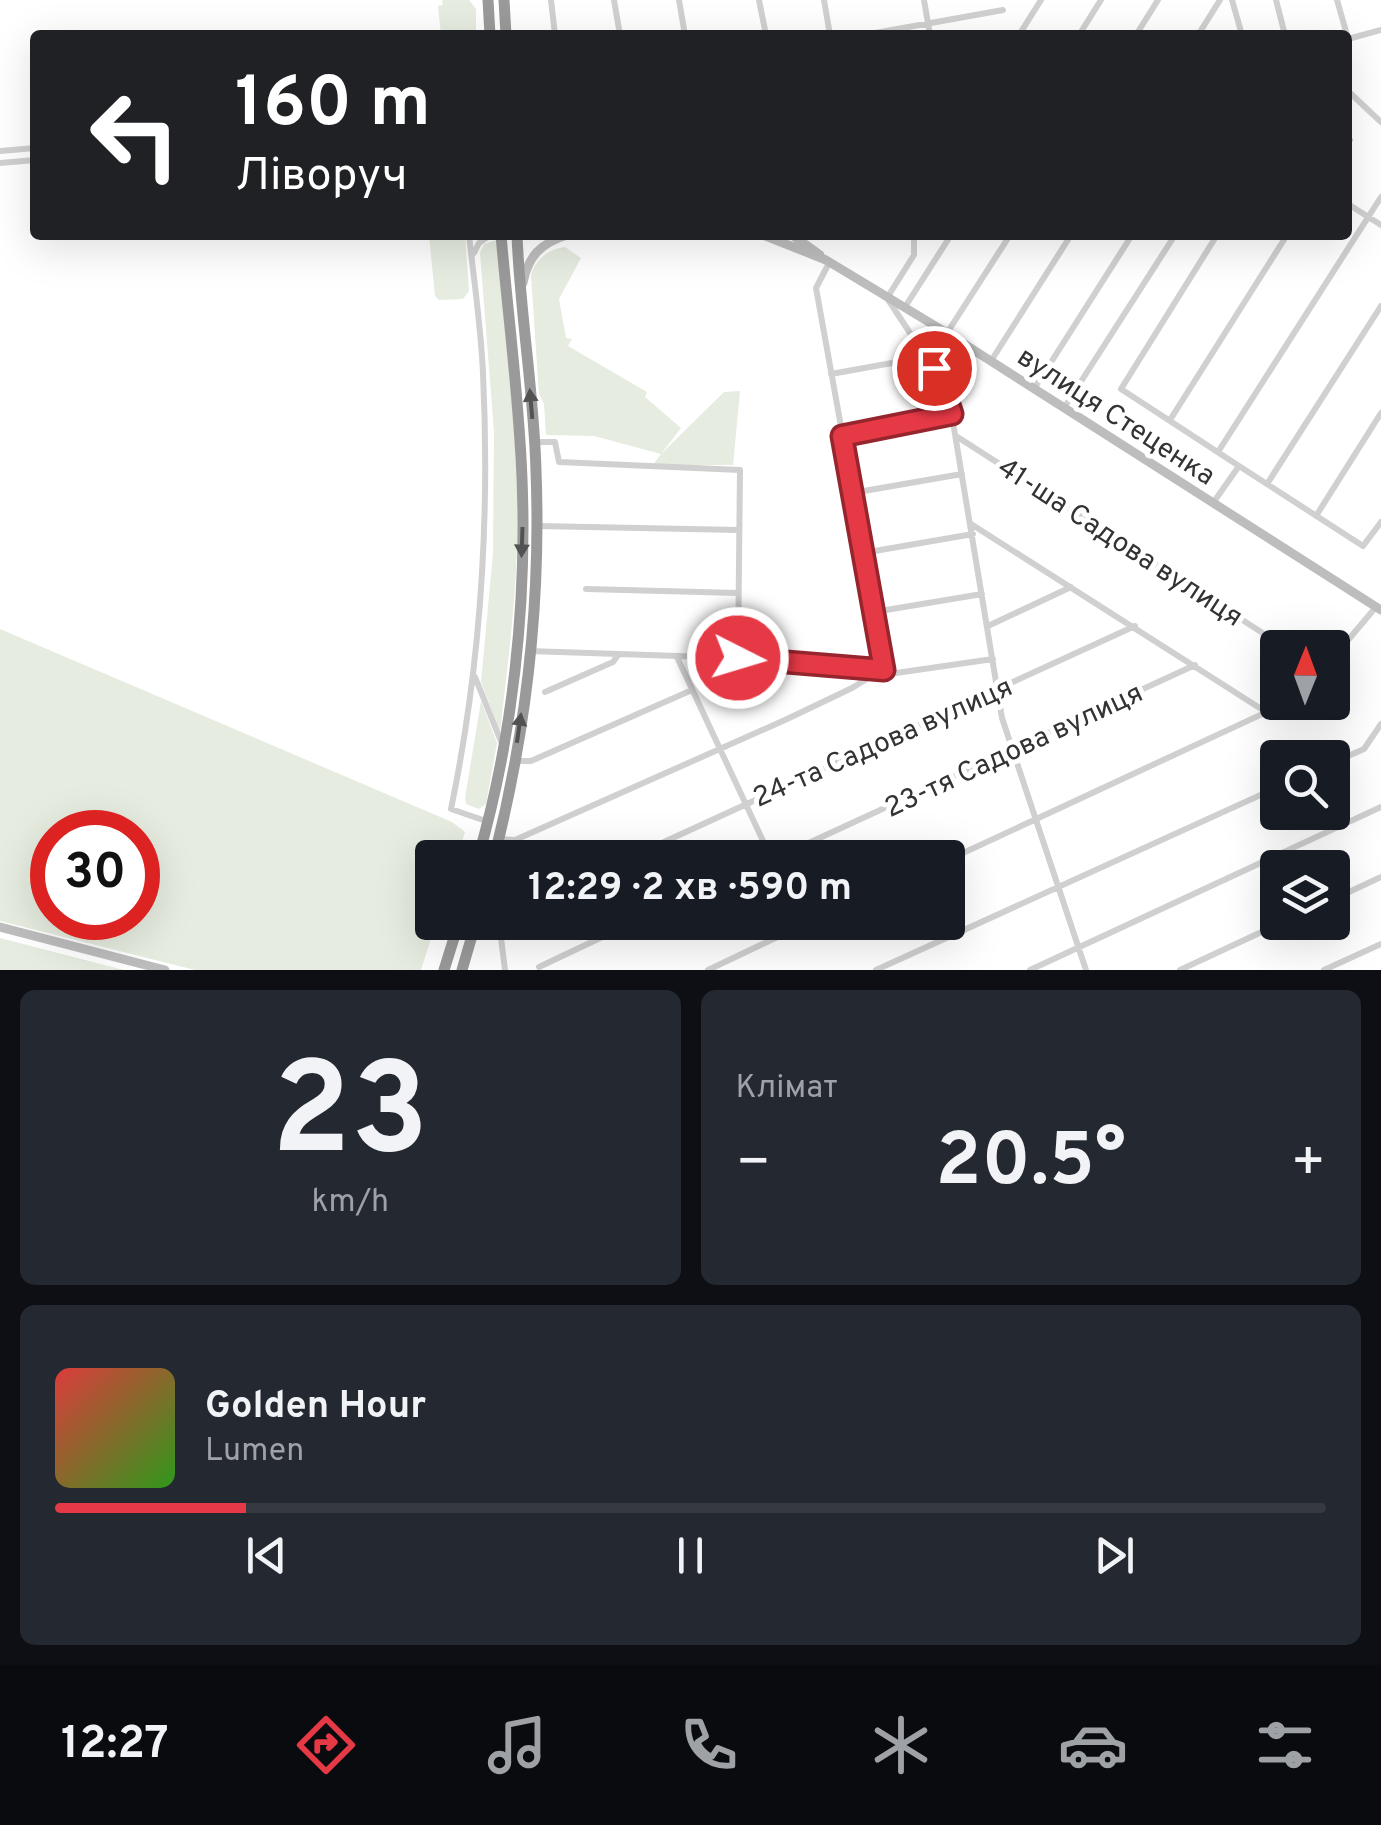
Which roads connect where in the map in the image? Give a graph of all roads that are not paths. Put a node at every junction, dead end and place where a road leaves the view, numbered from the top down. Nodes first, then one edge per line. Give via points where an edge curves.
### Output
1 (488, 0) edge
2 (552, 0) edge
3 (614, 0) edge
4 (679, 0) edge
5 (759, 0) edge
6 (824, 0) edge
7 (924, 0) edge
8 (1041, 0) edge
9 (1101, 0) edge
10 (1158, 0) edge
11 (1220, 0) edge
12 (1232, 0) edge
13 (1276, 0) edge
14 (1337, 0) edge
15 (504, 1) edge
16 (1003, 10) dead end
17 (928, 23) junction
18 (490, 30) edge
19 (509, 30) edge
20 (555, 30) edge
21 (619, 30) edge
22 (684, 30) edge
23 (765, 30) edge
24 (829, 30) edge
25 (891, 30) edge
26 (929, 30) edge
27 (1022, 30) edge
28 (1082, 30) edge
29 (1139, 30) edge
30 (1201, 30) edge
31 (1241, 30) edge
32 (1284, 30) edge
33 (1345, 30) edge
34 (1381, 30) edge
35 (1352, 36) edge
36 (1352, 95) edge
37 (1381, 122) edge
38 (30, 148) edge
39 (0, 151) edge
40 (30, 160) edge
41 (0, 163) edge
42 (1381, 197) edge
43 (1352, 207) edge
44 (1368, 217) junction
45 (1381, 225) edge
46 (470, 240) edge
47 (484, 240) edge
48 (502, 240) edge
49 (517, 240) edge
50 (555, 240) edge
51 (775, 240) edge
52 (809, 240) edge
53 (914, 240) edge
54 (948, 240) edge
55 (1007, 240) edge
56 (1068, 240) edge
57 (1129, 240) edge
58 (1172, 240) edge
59 (1214, 240) edge
60 (1284, 240) edge
61 (828, 262) junction
62 (472, 264) junction
63 (520, 296) junction
64 (887, 298) junction
65 (1381, 306) edge
66 (904, 308) junction
67 (947, 333) junction
68 (924, 356) junction
69 (992, 361) junction
70 (831, 374) junction
71 (1034, 389) junction
72 (1064, 408) junction
73 (952, 414) junction
74 (1381, 414) edge
75 (1170, 420) junction
76 (842, 436) junction
77 (956, 436) junction
78 (535, 442) junction
79 (1218, 452) junction
80 (1239, 466) junction
81 (962, 474) junction
82 (1267, 484) junction
83 (852, 493) junction
84 (1213, 503) junction
85 (1316, 516) junction
86 (1381, 522) edge
87 (971, 524) junction
88 (537, 526) junction
89 (739, 530) junction
90 (973, 534) junction
91 (863, 553) junction
92 (1070, 587) junction
93 (586, 589) dead end
94 (738, 593) junction
95 (982, 594) junction
96 (1378, 609) edge
97 (874, 612) junction
98 (988, 626) junction
99 (1135, 626) junction
100 (1260, 631) edge
101 (1350, 639) edge
102 (529, 651) junction
103 (618, 654) junction
104 (677, 657) junction
105 (738, 658) junction
106 (993, 659) junction
107 (1195, 665) junction
108 (883, 670) junction
109 (475, 675) junction
110 (997, 689) junction
111 (692, 690) junction
112 (545, 692) dead end
113 (1260, 708) edge
114 (1260, 716) edge
115 (1381, 724) edge
116 (502, 745) junction
117 (718, 748) junction
118 (1011, 750) junction
119 (1350, 755) edge
120 (514, 761) junction
121 (1260, 796) edge
122 (744, 804) junction
123 (1381, 808) edge
124 (1035, 820) junction
125 (496, 829) junction
126 (489, 840) edge
127 (495, 840) edge
128 (667, 840) edge
129 (763, 840) edge
130 (813, 840) edge
131 (965, 852) edge
132 (1381, 877) edge
133 (1058, 885) junction
134 (1350, 892) edge
135 (0, 926) edge
136 (1260, 933) edge
137 (453, 940) edge
138 (471, 940) edge
139 (501, 940) edge
140 (596, 940) edge
141 (771, 940) edge
142 (1381, 944) edge
143 (1078, 948) junction
144 (540, 966) dead end
145 (166, 970) edge
146 (444, 970) edge
147 (462, 970) edge
148 (505, 970) edge
149 (708, 970) edge
150 (876, 970) edge
151 (1030, 970) edge
152 (1086, 970) edge
153 (1180, 970) edge
154 (1324, 970) edge

1 - 18 highway
2 - 20 street
3 - 21 street
4 - 22 street
5 - 23 street
6 - 24 street
7 - 17 street
8 - 27 street
9 - 28 street
10 - 29 street
11 - 30 street
12 - 31 street
13 - 32 street
14 - 33 street
15 - 19 highway
16 - 17 street
17 - 25 street
17 - 26 street
34 - 35 street
36 - 37 street
38 - 39 street
40 - 41 street
42 - 44 street
43 - 44 street
44 - 45 street
44 - 79 street
46 - 62 street
47 - 62 street
48 -> 116 highway via 523,528
49 - 63 highway
50 - 63 main road via 527,264
51 - 61 main road, вулиця Стеценка
52 - 61 main road, вулиця Стеценка
53 - 64 street via 914,255
54 - 66 street
55 - 67 street
56 - 69 street
57 - 71 street
58 - 72 street
59 - 75 street via 1121,387
60 - 75 street
61 - 64 main road, вулиця Стеценка
61 - 70 street via 816,288
62 - 109 street via 483,372 486,538
78 -> 63 highway
64 - 66 main road, вулиця Стеценка
64 - 68 street
65 - 82 street
66 - 67 main road, вулиця Стеценка
67 - 69 main road, вулиця Стеценка
68 - 70 street
68 - 73 street
69 - 71 main road, вулиця Стеценка
70 - 76 street
71 - 72 main road, вулиця Стеценка
72 - 84 main road, вулиця Стеценка
73 - 76 street
73 - 77 street
74 - 85 street
75 - 79 street
76 - 83 street
77 - 81 street
77 - 100 street, 41-ша Садова вулиця
78 - 88 highway
78 - 89 street via 554,442 559,462 740,470
79 - 80 street
80 - 82 street
80 - 84 street
81 - 83 street
81 - 87 street
82 - 85 street
83 - 91 street
84 - 96 main road, вулиця Стеценка
85 - 86 street via 1366,546
87 - 90 street
87 - 92 street
88 - 89 street
88 - 102 highway
89 - 94 street
90 - 91 street
90 - 95 street
91 - 97 street
92 - 98 street
92 - 99 street
93 - 94 street
94 - 105 street
95 - 97 street
95 - 98 street
96 - 101 street
97 - 108 street
98 - 106 street
99 - 107 street
99 - 110 street, 24-та Садова вулиця
102 - 103 street
120 -> 102 highway
103 - 104 street
103 - 112 street
104 - 105 street
104 - 111 street
105 - 108 street
106 - 108 street
106 - 110 street
107 - 113 street
107 - 118 street, 23-тя Садова вулиця
108 - 117 street
109 - 116 street
109 - 125 street via 451,809
110 - 118 street
110 - 122 street, 24-та Садова вулиця
111 - 117 street
111 - 120 street via 531,761
114 - 124 street
115 - 119 street via 1364,749
116 - 125 highway
117 - 122 street
117 - 125 street via 515,840
118 - 124 street
118 - 130 street, 23-тя Садова вулиця
120 - 125 highway
121 - 133 street
122 - 128 street, 24-та Садова вулиця
122 - 129 street
123 - 143 street
124 - 131 street
124 - 133 street
125 - 126 highway
125 - 127 highway
132 - 134 street
133 - 143 street
133 - 150 street
135 - 145 main road
136 - 153 street
137 - 146 highway
138 - 147 highway
139 - 148 street
140 - 144 street
141 - 149 street
142 - 154 street
143 - 151 street
143 - 152 street

